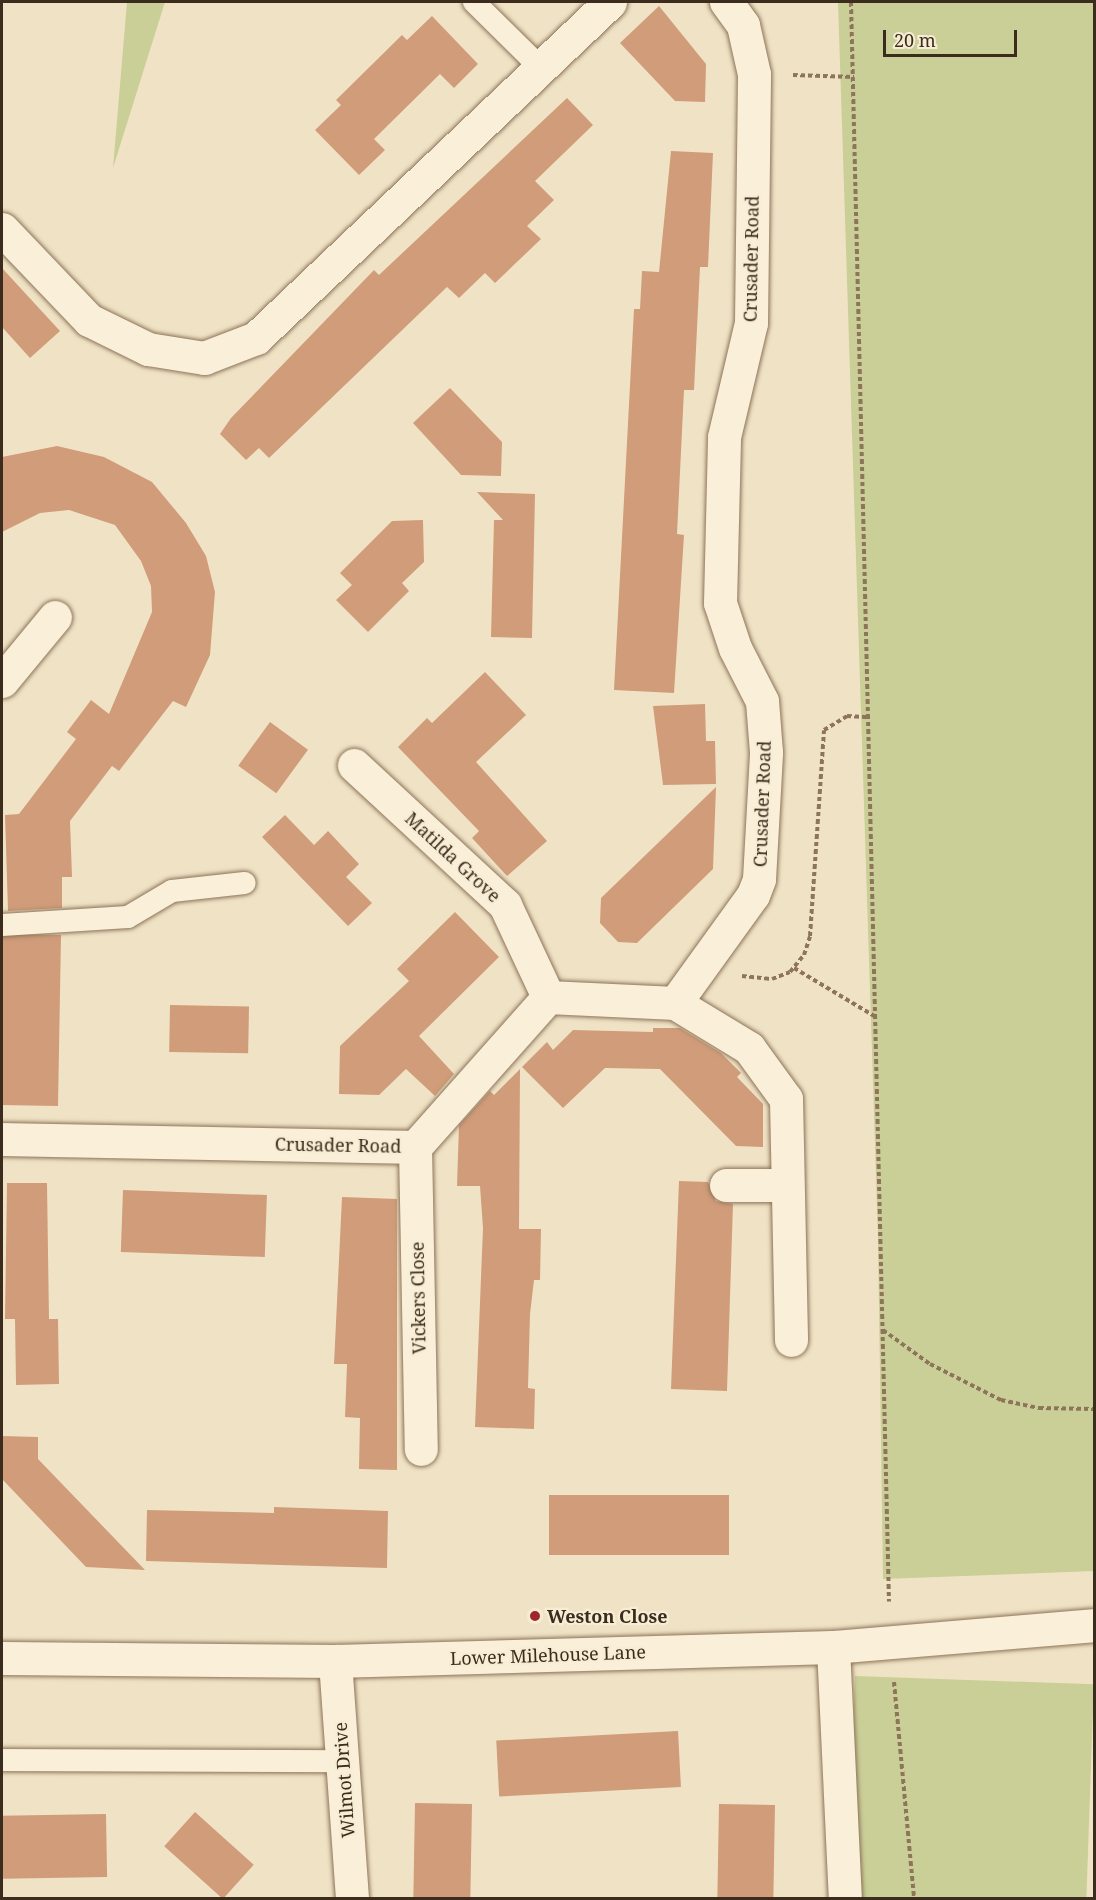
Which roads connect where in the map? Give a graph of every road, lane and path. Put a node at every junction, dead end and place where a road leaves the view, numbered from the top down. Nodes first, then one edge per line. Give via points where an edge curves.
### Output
1 (474, 2) edge
2 (610, 2) edge
3 (726, 2) edge
4 (851, 2) edge
5 (543, 70) junction
6 (754, 74) junction
7 (854, 77) junction
8 (2, 229) edge
9 (55, 617) dead end
10 (2, 681) edge
11 (354, 765) dead end
12 (245, 883) dead end
13 (2, 926) edge
14 (794, 968) dead end
15 (549, 997) junction
16 (675, 1003) junction
17 (876, 1017) junction
18 (2, 1139) edge
19 (415, 1147) junction
20 (726, 1185) dead end
21 (787, 1185) junction
22 (883, 1329) junction
23 (790, 1340) dead end
24 (1095, 1409) edge
25 (422, 1449) dead end
26 (1095, 1624) edge
27 (890, 1643) junction
28 (833, 1647) junction
29 (2, 1658) edge
30 (335, 1661) junction
31 (2, 1760) edge
32 (342, 1761) junction
33 (352, 1899) edge
34 (844, 1899) edge
35 (914, 1899) edge

1 - 5 lane
2 - 5 street
3 - 6 street, Crusader Road via 742,25
4 - 7 path
5 - 8 street via 256,338 204,358 148,349 89,320
6 - 7 path
6 - 16 street, Crusader Road via 751,323 724,437 720,603 735,648 762,701 766,752 759,879 753,895
7 - 17 path
9 - 10 street
11 - 15 street, Matilda Grove via 504,905
12 - 13 lane via 172,891 128,917
14 - 17 path
15 - 16 street
15 - 19 street, Crusader Road
16 - 21 street via 749,1048 786,1099
17 - 22 path
18 - 19 street, Crusader Road
19 - 25 street, Vickers Close
20 - 21 street
21 - 23 street
22 - 24 path via 930,1364 1000,1400 1039,1408
22 - 27 path
26 - 27 street, Lower Milehouse Lane
27 - 28 street, Lower Milehouse Lane
27 - 35 path
28 - 30 street, Lower Milehouse Lane
28 - 34 street
29 - 30 street, Lower Milehouse Lane
30 - 32 street, Wilmot Drive
31 - 32 lane
32 - 33 street, Wilmot Drive

